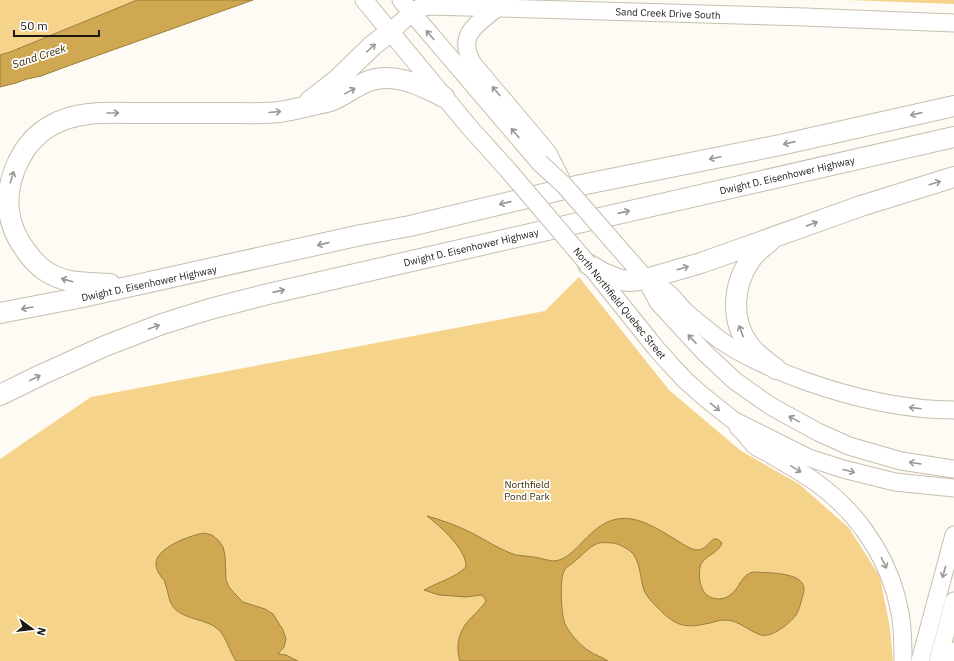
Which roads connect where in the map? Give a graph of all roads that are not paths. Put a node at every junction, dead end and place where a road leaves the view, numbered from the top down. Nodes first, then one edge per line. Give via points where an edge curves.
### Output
1 (364, 0) edge
2 (401, 0) edge
3 (496, 8) junction
4 (412, 13) junction
5 (954, 23) edge
6 (390, 32) junction
7 (444, 97) junction
8 (954, 106) edge
9 (300, 108) junction
10 (954, 137) edge
11 (546, 161) junction
12 (954, 177) edge
13 (775, 237) junction
14 (588, 264) junction
15 (646, 279) junction
16 (133, 286) junction
17 (0, 313) edge
18 (776, 369) junction
19 (0, 395) edge
20 (954, 410) edge
21 (733, 420) junction
22 (954, 469) edge
23 (954, 488) edge
24 (954, 535) edge
25 (954, 601) edge
26 (954, 651) edge
27 (903, 661) edge
28 (920, 661) edge
29 (938, 661) edge
30 (950, 661) edge

1 - 6 main road, North Northfield Quebec Street
2 - 4 main road
3 - 4 main road, Sand Creek Drive South via 430,6 419,8
3 - 5 main road, Sand Creek Drive South via 805,16
11 -> 3 main road via 548,152 473,64 466,48 470,32
4 - 6 main road, Sand Creek Drive South
11 -> 4 main road
6 - 7 main road, North Northfield Quebec Street
9 -> 6 highway via 322,93
9 -> 7 highway via 332,101 364,82 385,78 405,80
7 - 14 main road, North Northfield Quebec Street, bridge
8 -> 16 highway, Dwight D. Eisenhower Highway via 574,187 410,226
16 -> 9 highway via 86,284 64,280 44,270 22,246 12,226 9,196 12,178 22,153 39,133 74,116 87,114 249,113
19 -> 10 highway, Dwight D. Eisenhower Highway via 105,346 210,309
11 - 15 main road, bridge
13 -> 12 highway via 861,206
15 -> 13 highway
18 -> 13 highway via 750,347 744,338 736,312 743,272 755,255
14 - 15 highway via 621,280
14 -> 21 main road, North Northfield Quebec Street via 671,365
15 - 18 main road via 667,293 720,340 748,357
22 -> 15 main road via 901,461 849,446 813,430 769,405 735,381 705,353 658,302
16 -> 17 highway, Dwight D. Eisenhower Highway
20 -> 18 main road via 893,405 870,400 830,390
21 -> 23 main road, North Northfield Quebec Street via 809,458 843,469 895,482
21 -> 27 main road via 755,445 800,471 835,498 866,531 894,588 900,611
24 -> 28 main road
25 - 29 main road
26 - 30 main road

